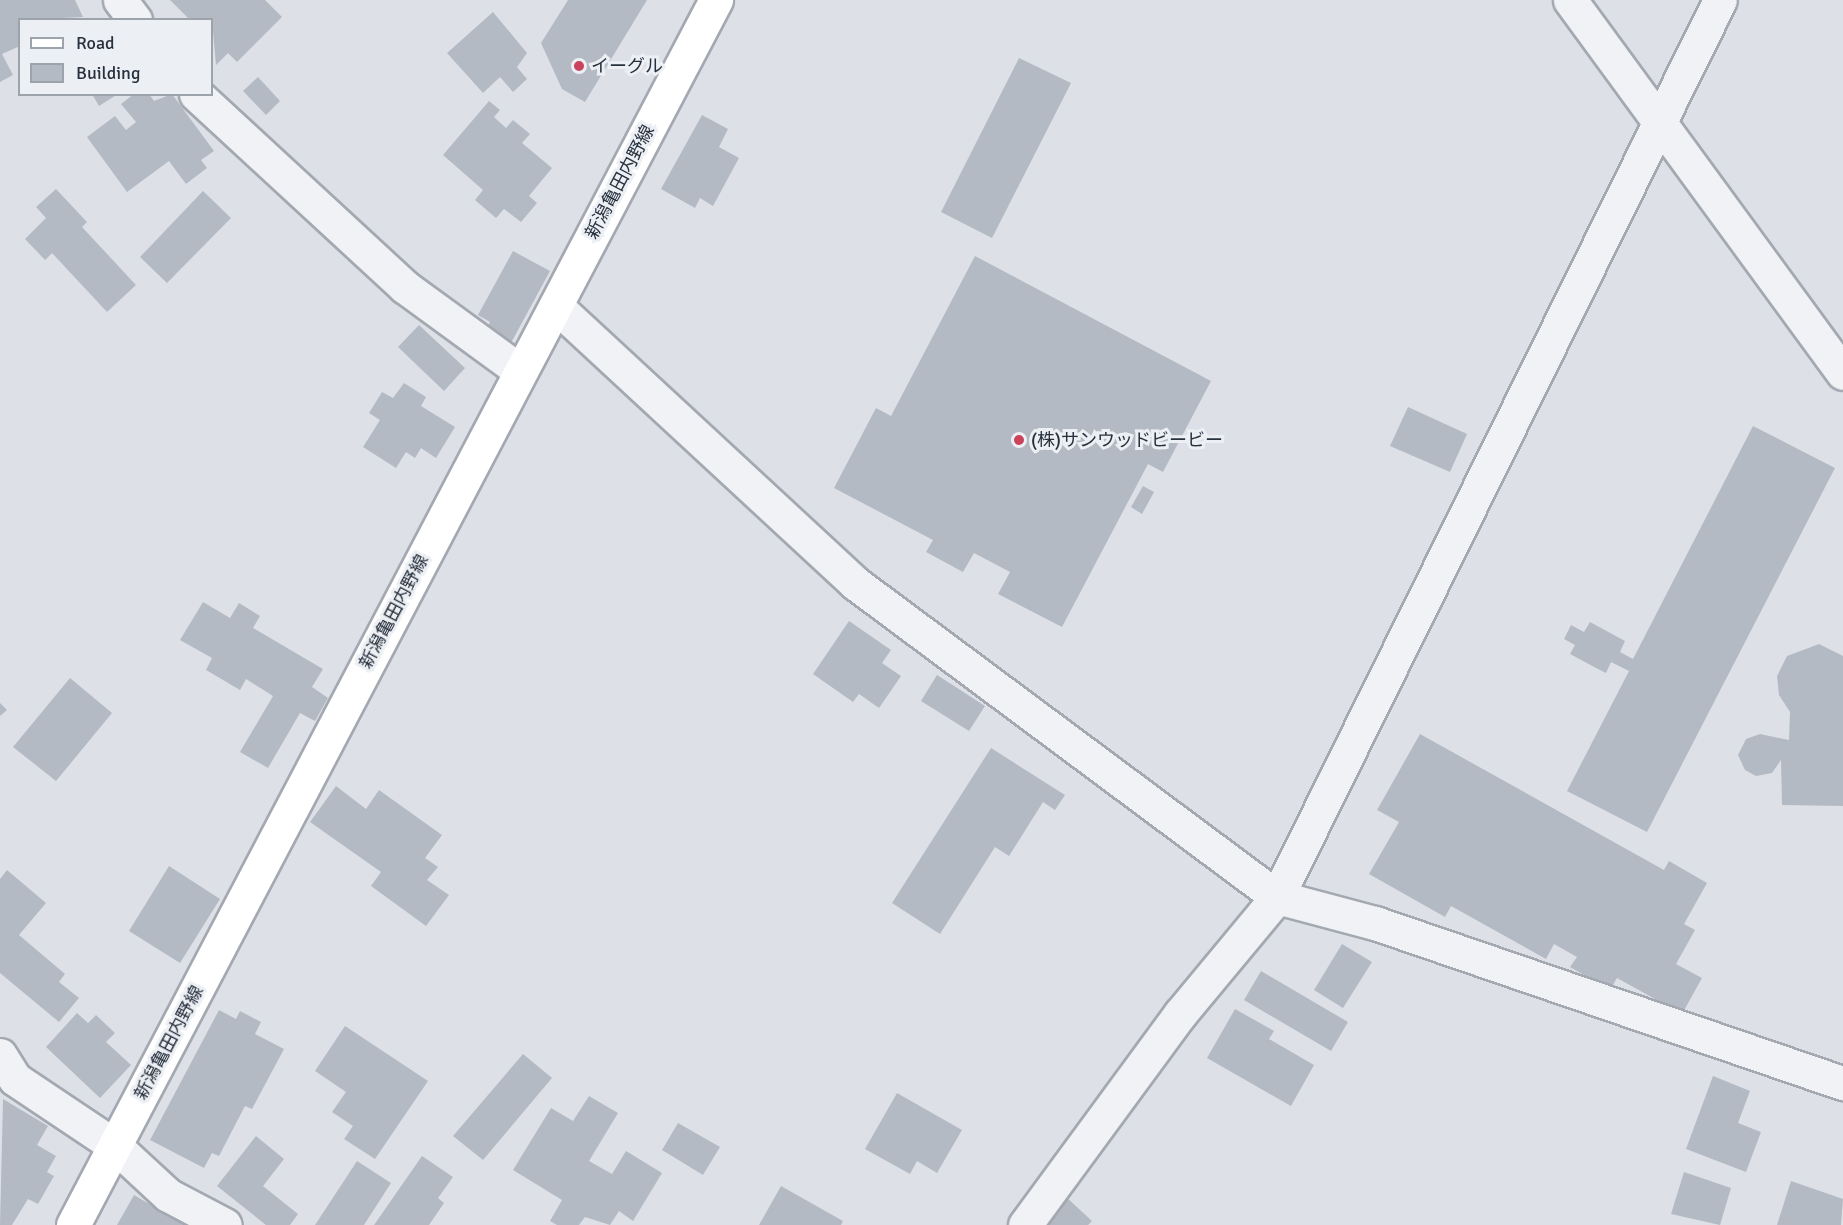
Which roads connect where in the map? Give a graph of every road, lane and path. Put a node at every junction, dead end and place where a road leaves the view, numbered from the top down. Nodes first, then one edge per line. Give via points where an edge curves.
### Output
1 (120, 0) edge
2 (716, 0) edge
3 (1570, 0) edge
4 (1720, 0) edge
5 (134, 18) edge
6 (198, 96) edge
7 (1660, 123) junction
8 (556, 306) junction
9 (520, 371) junction
10 (1843, 373) edge
11 (1277, 897) junction
12 (0, 1055) edge
13 (1843, 1083) edge
14 (115, 1146) junction
15 (73, 1225) edge
16 (225, 1225) edge
17 (1024, 1225) edge

1 - 5 street
2 - 8 main road, 新潟亀田内野線
3 - 7 street
4 - 7 street
6 - 9 street via 405,286
7 - 10 street
7 - 11 street
8 - 9 main road, 新潟亀田内野線
8 - 11 street via 855,583
9 - 14 main road, 新潟亀田内野線
11 - 13 street via 1375,923
11 - 17 street via 1180,1014
12 - 14 street via 15,1079
14 - 15 main road, 新潟亀田内野線
14 - 16 street via 168,1195

